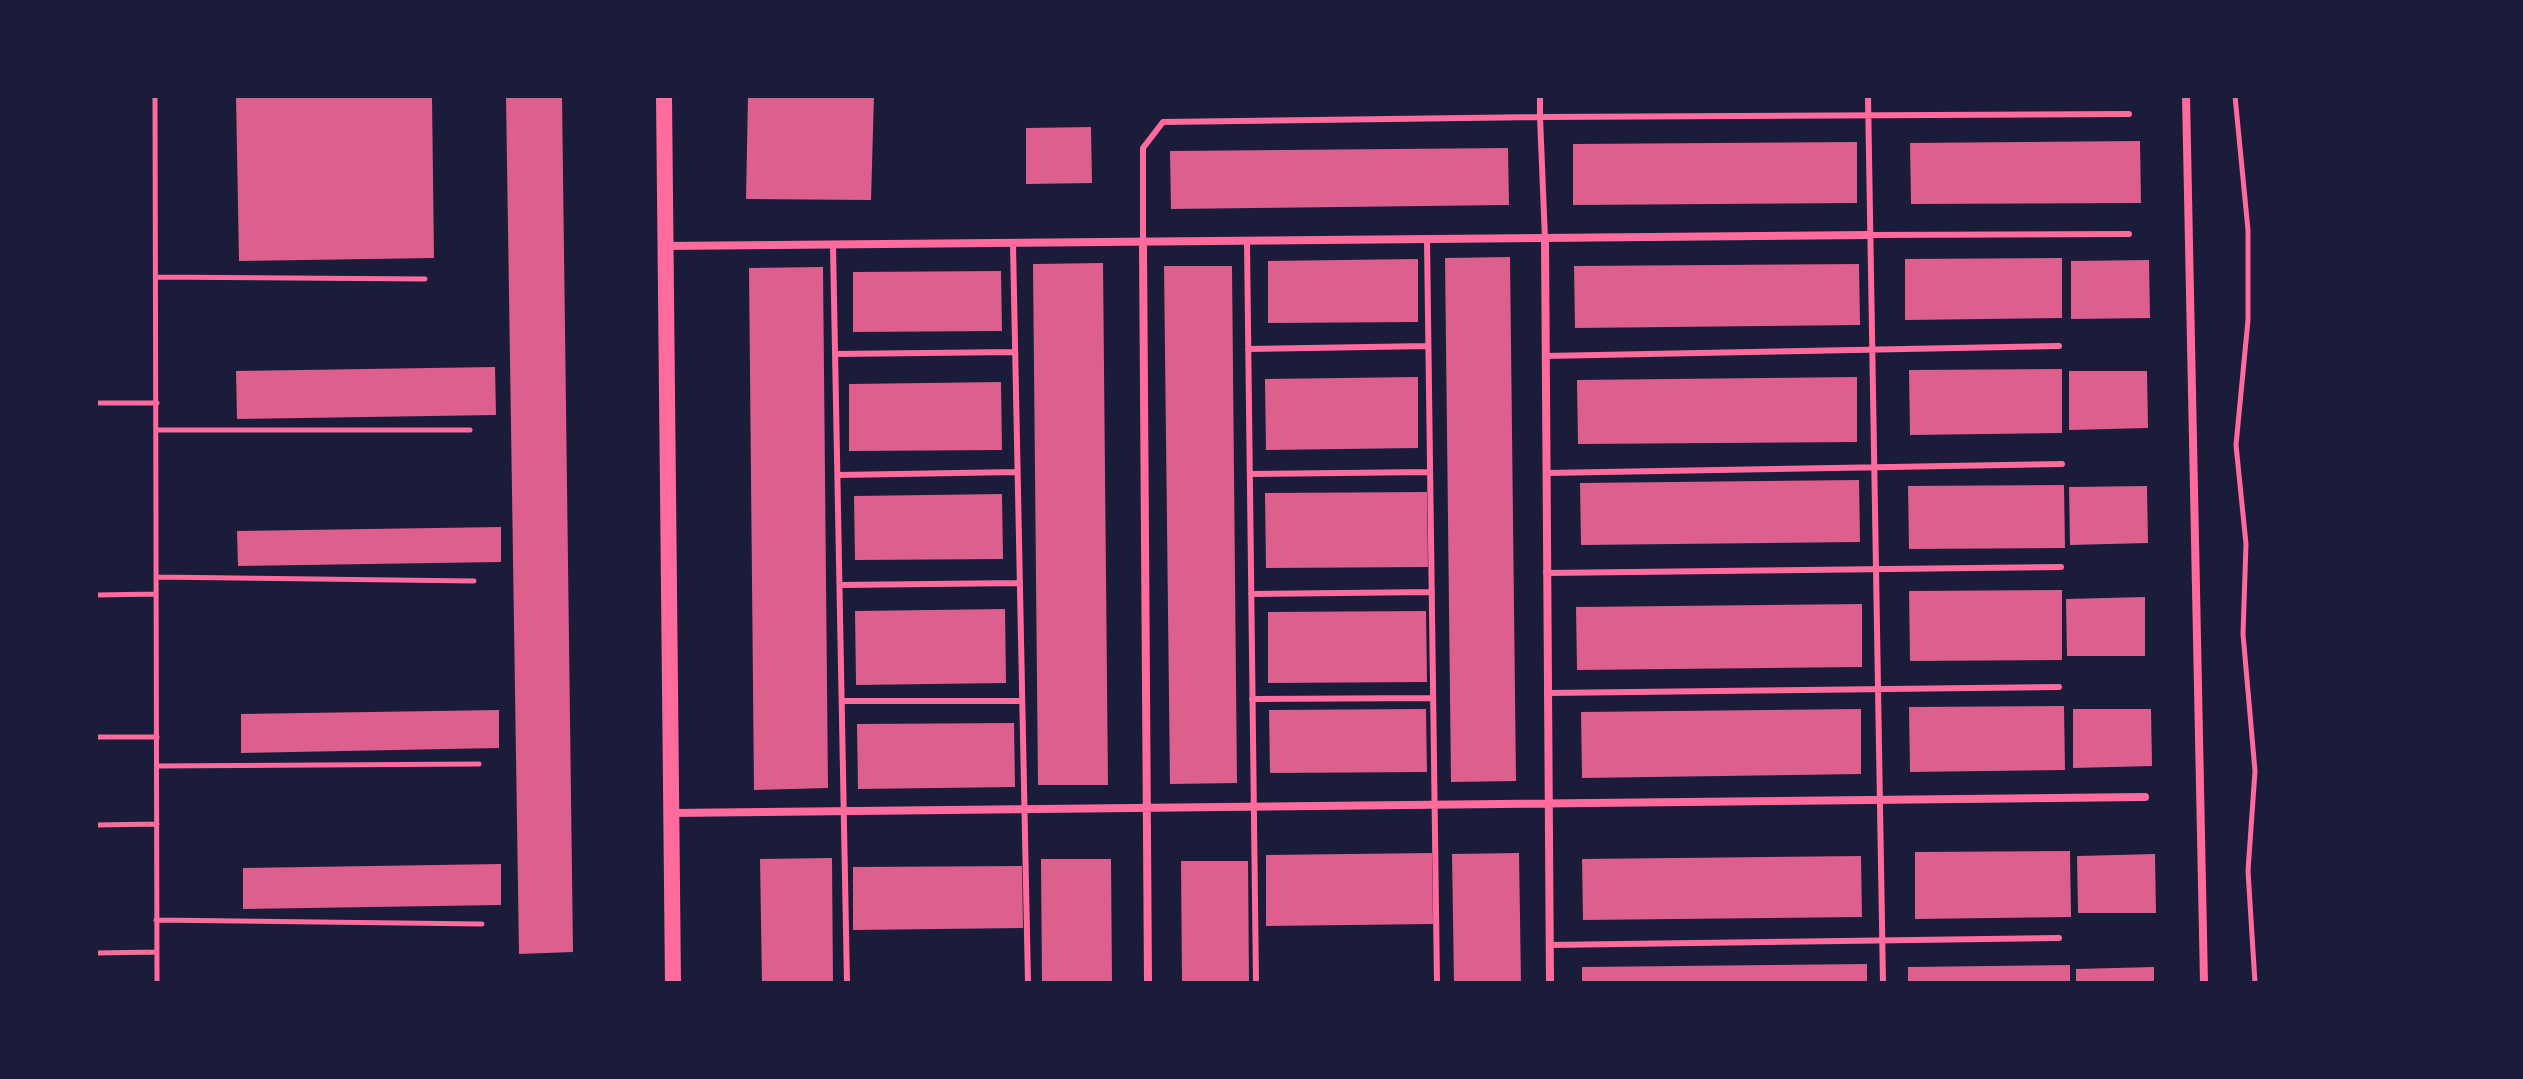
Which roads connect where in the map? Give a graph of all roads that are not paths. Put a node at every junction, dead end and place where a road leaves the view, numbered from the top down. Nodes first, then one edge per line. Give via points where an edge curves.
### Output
1 (664, 96) edge
2 (1540, 96) edge
3 (1868, 96) edge
4 (2186, 96) edge
5 (2129, 114) dead end
6 (1868, 116) junction
7 (1540, 117) junction
8 (2129, 234) dead end
9 (1869, 235) junction
10 (1545, 239) junction
11 (1427, 241) junction
12 (1247, 243) junction
13 (1143, 244) junction
14 (1013, 245) junction
15 (666, 246) junction
16 (833, 246) junction
17 (1428, 346) junction
18 (2059, 346) dead end
19 (1248, 349) junction
20 (1871, 350) junction
21 (1015, 352) junction
22 (835, 354) junction
23 (1545, 356) junction
24 (2062, 464) dead end
25 (1873, 467) junction
26 (1017, 472) junction
27 (1430, 472) junction
28 (1546, 473) junction
29 (1250, 474) junction
30 (838, 475) junction
31 (2061, 567) dead end
32 (1875, 569) junction
33 (1546, 573) junction
34 (1020, 583) junction
35 (840, 585) junction
36 (1432, 592) junction
37 (1251, 594) junction
38 (2059, 687) dead end
39 (1877, 690) junction
40 (1547, 693) junction
41 (1433, 698) junction
42 (1252, 699) junction
43 (842, 701) junction
44 (1022, 701) junction
45 (2145, 797) dead end
46 (1879, 798) junction
47 (1547, 802) junction
48 (1434, 803) junction
49 (1253, 806) junction
50 (1147, 807) junction
51 (1024, 808) junction
52 (844, 811) junction
53 (671, 813) junction
54 (2059, 938) dead end
55 (1882, 940) junction
56 (1549, 945) junction
57 (673, 983) edge
58 (847, 983) edge
59 (1028, 983) edge
60 (1148, 983) edge
61 (1256, 983) edge
62 (1437, 983) edge
63 (1550, 983) edge
64 (1883, 983) edge
65 (2204, 983) edge

1 - 15 main road
2 - 7 lane
3 - 6 lane
4 - 65 street
5 - 6 lane
6 - 7 lane
6 - 9 lane
7 - 10 lane
7 - 13 lane via 1163,122 1143,148
8 - 9 lane
9 - 10 street
9 - 20 lane
10 - 11 street
10 - 23 street
11 - 12 street
11 - 17 lane
12 - 13 street
12 - 19 lane
13 - 14 street
13 - 50 street
14 - 16 street
14 - 21 lane
15 - 16 street
15 - 53 main road
16 - 22 lane
17 - 19 lane
17 - 27 lane
18 - 20 lane
19 - 29 lane
20 - 23 lane
20 - 25 lane
21 - 22 lane
21 - 26 lane
22 - 30 lane
23 - 28 street
24 - 25 lane
25 - 28 lane
25 - 32 lane
26 - 30 lane
26 - 34 lane
27 - 29 lane
27 - 36 lane
28 - 33 street
29 - 37 lane
30 - 35 lane
31 - 32 lane
32 - 33 lane
32 - 39 lane
33 - 40 street
34 - 35 lane
34 - 44 lane
35 - 43 lane
36 - 37 lane
36 - 41 lane
37 - 42 lane
38 - 39 lane
39 - 40 lane
39 - 46 lane
40 - 47 street
41 - 42 lane
41 - 48 lane
42 - 49 lane
43 - 44 lane
43 - 52 lane
44 - 51 lane
45 - 46 street
46 - 47 street
46 - 55 lane
47 - 48 street
47 - 56 street
48 - 49 street
48 - 62 lane
49 - 50 street
49 - 61 lane
50 - 51 street
50 - 60 street
51 - 52 street
51 - 59 lane
52 - 53 street
52 - 58 lane
53 - 57 main road
54 - 55 lane
55 - 56 lane
55 - 64 lane
56 - 63 street

